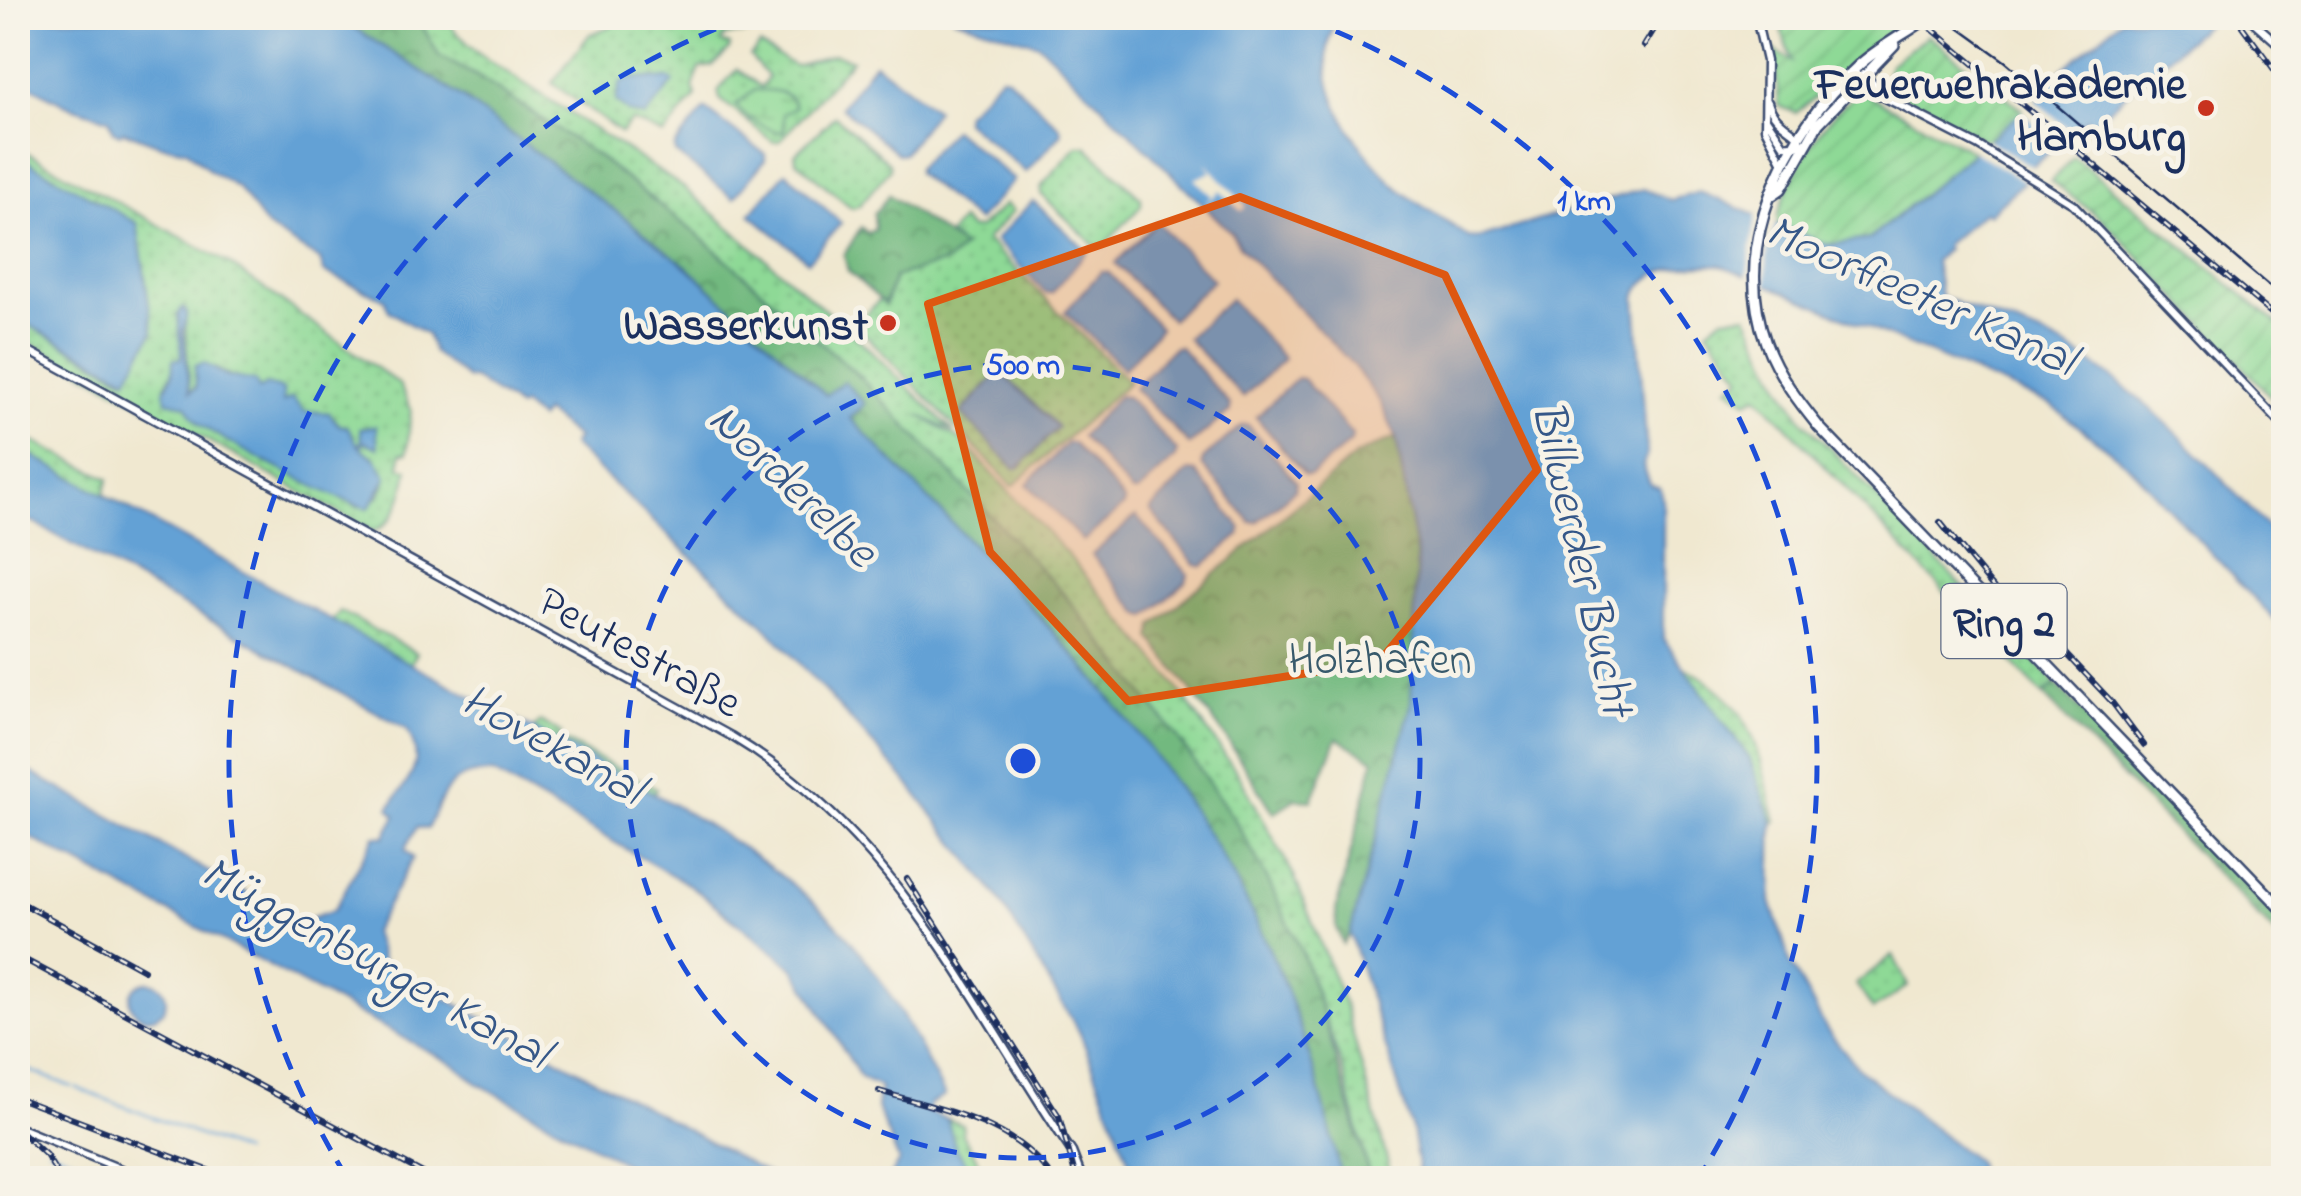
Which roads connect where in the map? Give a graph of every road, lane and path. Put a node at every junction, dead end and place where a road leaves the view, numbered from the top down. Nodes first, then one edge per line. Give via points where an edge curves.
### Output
1 (1756, 18) edge
2 (1927, 18) edge
3 (2249, 18) edge
4 (2284, 49) edge
5 (1859, 76) junction
6 (1767, 96) junction
7 (1764, 115) junction
8 (1800, 141) junction
9 (1791, 148) junction
10 (1783, 164) junction
11 (1770, 201) junction
12 (18, 345) edge
13 (2284, 428) edge
14 (2284, 911) edge
15 (18, 1127) edge
16 (143, 1178) edge
17 (1082, 1178) edge

1 - 6 street
2 - 5 main road, Ring 2
3 - 4 street
5 - 8 main road, Ring 2
5 - 13 street via 2085,214
6 - 7 street
6 - 8 street via 1777,122
7 - 9 street
7 - 10 street
8 - 9 main road, Ring 2
8 - 11 main road, Ring 2
9 - 10 main road, Ring 2
10 - 11 main road, Ring 2
11 - 14 main road, Ring 2 via 1756,258 1756,296 1778,370 1819,428
12 - 17 street, Peutestraße via 731,736 795,778 908,896 1072,1152
15 - 16 street

